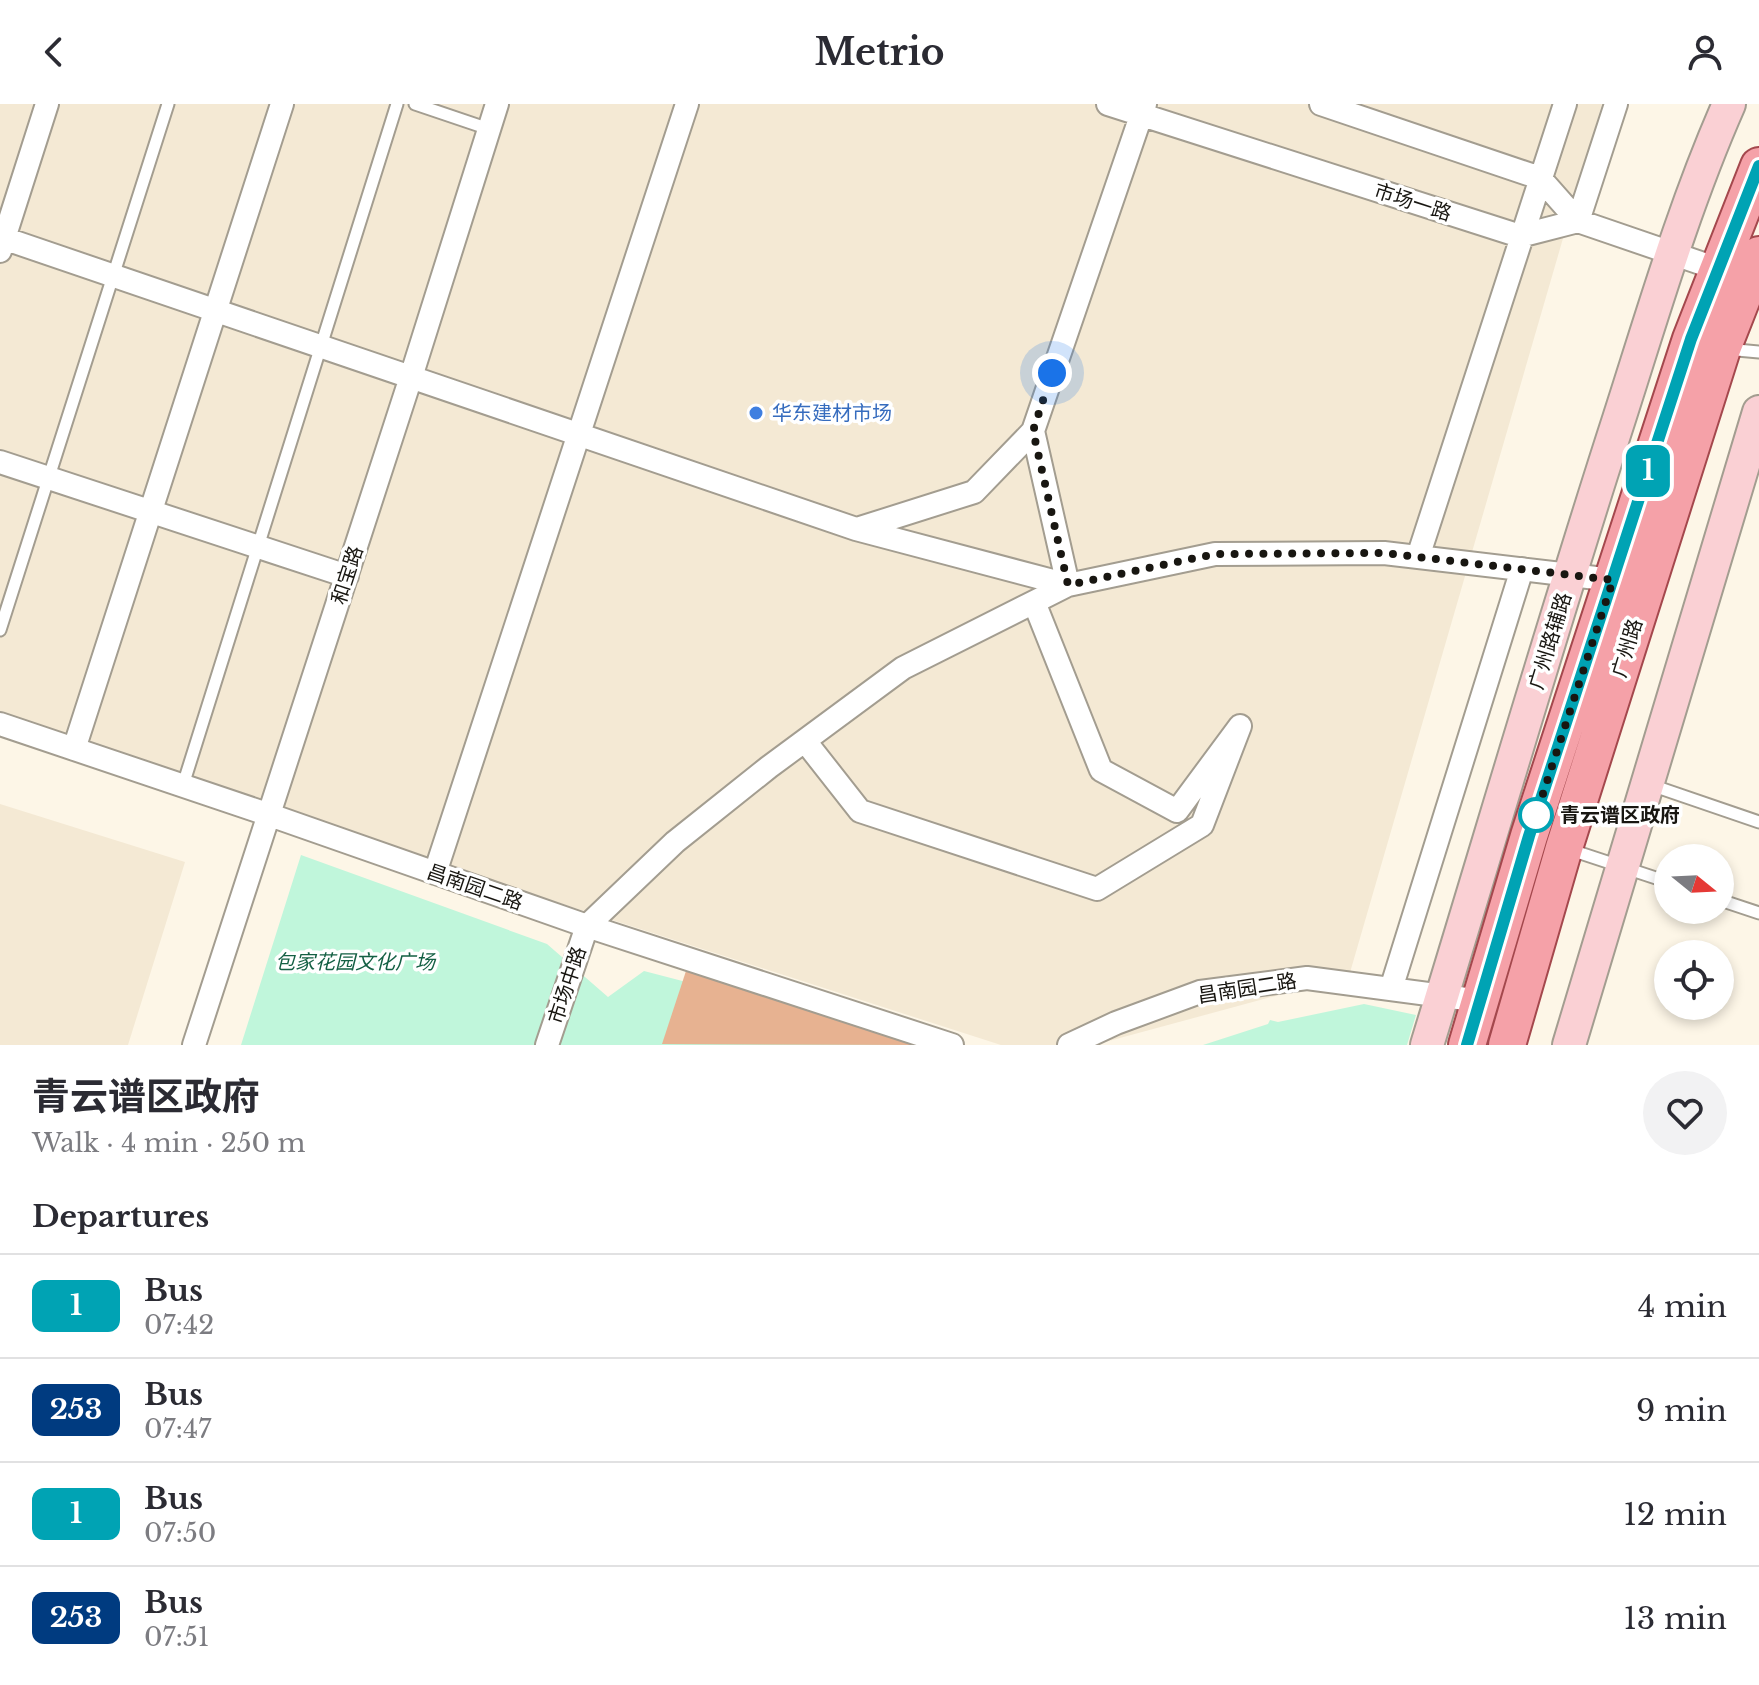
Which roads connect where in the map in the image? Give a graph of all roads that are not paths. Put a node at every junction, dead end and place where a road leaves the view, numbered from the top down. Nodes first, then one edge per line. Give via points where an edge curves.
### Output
1 (47, 104) edge
2 (168, 104) edge
3 (282, 104) edge
4 (397, 104) edge
5 (415, 104) edge
6 (497, 104) edge
7 (687, 104) edge
8 (1108, 104) edge
9 (1321, 104) edge
10 (1565, 104) edge
11 (1616, 104) edge
12 (1729, 104) edge
13 (1144, 109) edge
14 (489, 129) junction
15 (1759, 166) edge
16 (1540, 178) junction
17 (1578, 221) junction
18 (1520, 236) junction
19 (1, 242) edge
20 (1672, 254) junction
21 (1759, 255) edge
22 (1718, 269) junction
23 (113, 276) junction
24 (215, 310) junction
25 (1706, 344) junction
26 (321, 346) junction
27 (1759, 352) edge
28 (411, 377) junction
29 (1759, 412) edge
30 (1033, 431) junction
31 (579, 434) junction
32 (0, 462) edge
33 (48, 478) junction
34 (151, 511) junction
35 (856, 529) junction
36 (258, 546) junction
37 (1418, 557) junction
38 (1522, 569) junction
39 (1570, 575) junction
40 (347, 576) junction
41 (1613, 580) junction
42 (1068, 585) junction
43 (1034, 602) junction
44 (0, 630) edge
45 (0, 724) edge
46 (805, 741) junction
47 (74, 749) junction
48 (1646, 783) junction
49 (183, 785) junction
50 (270, 815) junction
51 (1759, 822) edge
52 (1547, 842) junction
53 (1621, 867) junction
54 (435, 873) junction
55 (1654, 878) edge
56 (1734, 905) edge
57 (1759, 913) edge
58 (587, 926) junction
59 (1391, 989) junction
60 (1442, 996) junction
61 (1481, 1001) junction
62 (194, 1045) edge
63 (547, 1045) edge
64 (952, 1045) edge
65 (1069, 1045) edge
66 (1427, 1045) edge
67 (1467, 1045) edge
68 (1507, 1045) edge
69 (1569, 1045) edge

1 - 19 street
2 - 23 lane
3 - 24 street
4 - 26 lane
5 - 14 lane
6 - 14 street, 和宝路
7 - 31 street
8 - 13 street, 市场一路
9 - 16 street
10 - 16 street
11 - 17 street
12 - 20 main road, 广州路辅路
13 - 18 street, 市场一路
13 - 30 street
14 - 28 street, 和宝路
15 - 22 main road, 广州路
16 - 17 street
16 - 18 street
17 - 18 street
17 - 20 street
18 - 37 street
19 - 23 street
20 - 22 street
20 - 39 main road, 广州路辅路
21 - 25 main road, 广州路
22 - 25 main road, 广州路
23 - 24 street
23 - 33 lane
24 - 26 street
24 - 34 street
25 - 27 lane
25 - 41 main road, 广州路
25 - 52 main road, 广州路
26 - 28 street
26 - 36 lane
28 - 31 street
28 - 40 street, 和宝路
29 - 48 main road
30 - 35 street via 974,492
30 - 42 street
31 - 35 street
31 - 54 street
32 - 33 street
33 - 34 street
33 - 44 lane
34 - 36 street
34 - 47 street
35 - 42 street
36 - 40 street
36 - 49 lane
37 - 38 street
37 - 42 street via 1215,554
38 - 39 street
38 - 59 street
39 - 41 street
39 - 60 main road, 广州路辅路
40 - 50 street, 和宝路
41 - 52 main road, 广州路
42 - 43 street
43 - 46 street via 903,668
43 - 46 street via 1101,770 1177,811 1240,726 1202,825 1097,889 860,811
45 - 47 street, 昌南园二路
46 - 58 street via 675,842
47 - 49 street, 昌南园二路
48 - 51 lane
48 - 53 main road
49 - 50 street, 昌南园二路
50 - 54 street, 昌南园二路
50 - 62 street, 和宝路
52 - 53 lane
52 - 61 main road, 广州路
52 - 68 main road, 广州路
53 - 55 lane
53 - 69 main road
54 - 58 street, 昌南园二路
56 - 57 lane
58 - 63 street, 市场中路
58 - 64 street, 昌南园二路
59 - 60 street, 昌南园二路
59 - 65 street, 昌南园二路 via 1307,978 1200,992
60 - 61 street, 昌南园二路
60 - 66 main road, 广州路辅路
61 - 67 main road, 广州路

